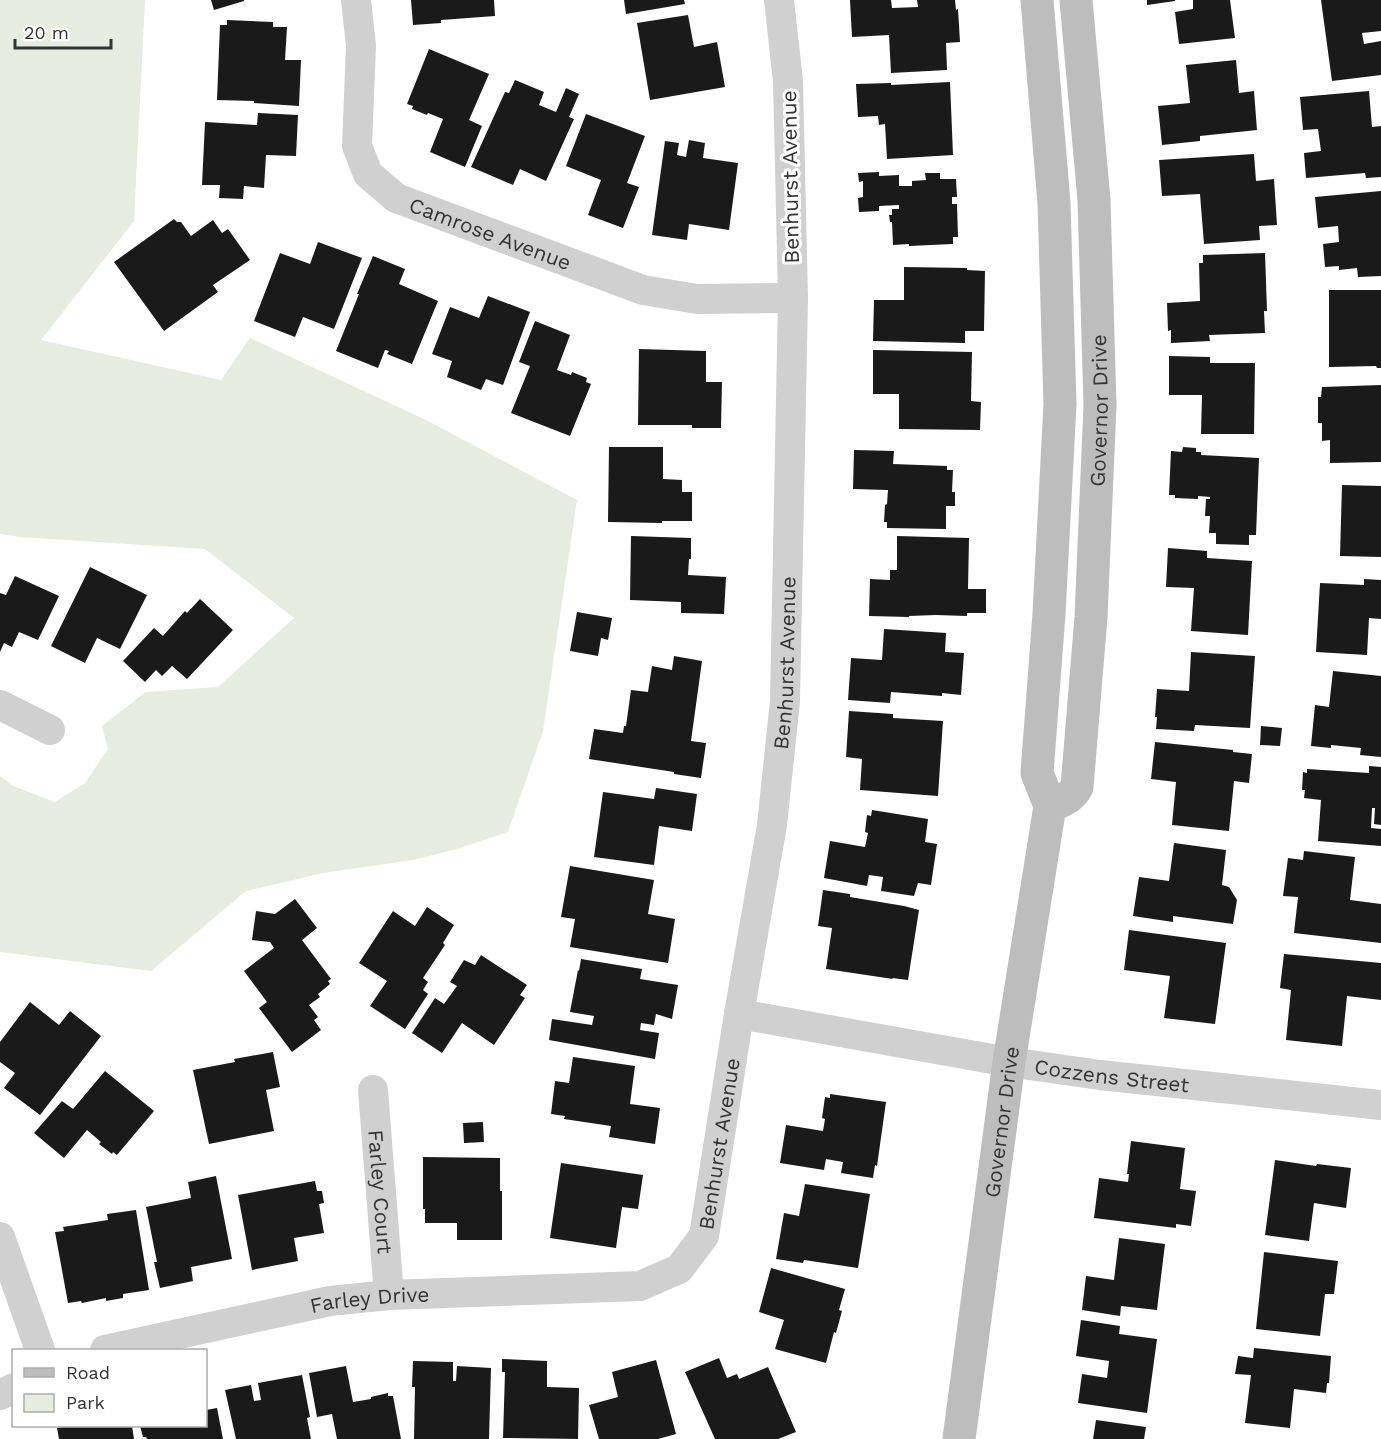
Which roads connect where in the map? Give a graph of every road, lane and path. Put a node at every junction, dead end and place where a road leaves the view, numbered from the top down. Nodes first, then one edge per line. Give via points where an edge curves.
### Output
1 (356, 0) edge
2 (779, 0) edge
3 (1037, 0) edge
4 (1076, 0) edge
5 (793, 298) junction
6 (0, 705) edge
7 (50, 730) dead end
8 (1050, 806) junction
9 (739, 1014) junction
10 (1009, 1062) junction
11 (373, 1090) dead end
12 (1381, 1105) edge
13 (0, 1237) edge
14 (640, 1286) joint
15 (389, 1295) junction
16 (40, 1349) edge
17 (110, 1349) edge
18 (959, 1439) edge

1 - 5 street, Camrose Avenue via 361,46 357,146 368,174 396,198 643,290 697,299
2 - 5 street, Benhurst Avenue via 788,81
3 - 8 main road, Governor Drive via 1054,203 1060,404 1037,774
4 - 8 main road, Governor Drive via 1094,200 1100,405 1091,617 1077,787 1065,800
5 - 9 street, Benhurst Avenue via 785,701 772,825
6 - 7 street
8 - 10 main road, Governor Drive
9 - 10 street, Cozzens Street
9 - 14 street, Benhurst Avenue via 704,1236 679,1269
10 - 12 street, Cozzens Street
10 - 18 main road, Governor Drive
11 - 15 street, Farley Court
13 - 16 street
14 - 15 street, Farley Drive
15 - 17 street, Farley Drive via 330,1301

